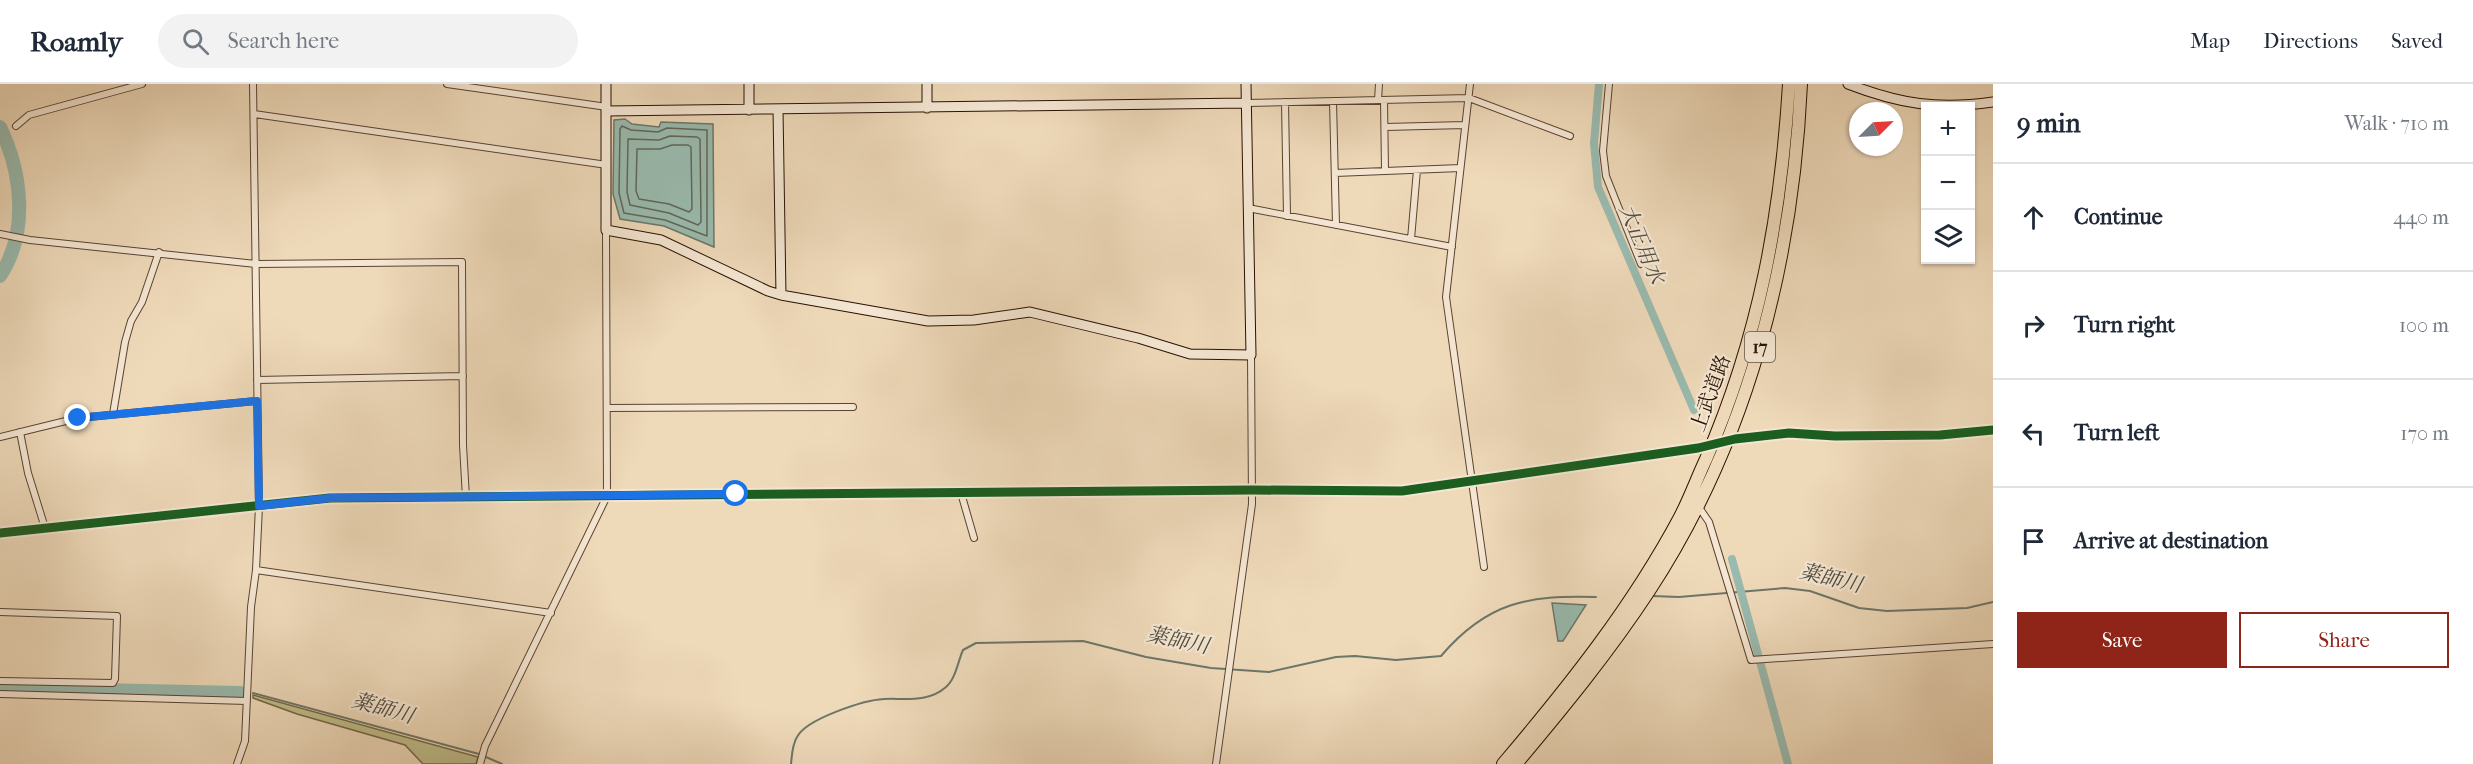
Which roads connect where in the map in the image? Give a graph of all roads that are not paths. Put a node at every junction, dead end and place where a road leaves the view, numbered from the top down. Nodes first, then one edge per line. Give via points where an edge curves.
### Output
1 (142, 84) edge
2 (253, 84) edge
3 (447, 84) edge
4 (606, 84) edge
5 (749, 84) edge
6 (927, 84) edge
7 (1246, 84) edge
8 (1378, 84) edge
9 (1470, 84) edge
10 (1609, 84) edge
11 (1789, 84) edge
12 (1801, 84) edge
13 (1848, 84) edge
14 (123, 86) edge
15 (1870, 88) edge
16 (1469, 98) junction
17 (1381, 100) junction
18 (1333, 101) junction
19 (1285, 102) junction
20 (1993, 102) edge
21 (1246, 103) junction
22 (927, 108) junction
23 (606, 109) junction
24 (778, 109) junction
25 (749, 110) junction
26 (254, 114) junction
27 (1465, 125) junction
28 (16, 126) dead end
29 (1385, 127) junction
30 (1570, 136) dead end
31 (607, 165) junction
32 (1460, 168) junction
33 (1417, 170) junction
34 (1385, 171) junction
35 (1335, 173) junction
36 (1248, 208) junction
37 (1287, 216) junction
38 (1336, 225) junction
39 (606, 230) junction
40 (0, 234) edge
41 (1411, 239) junction
42 (1452, 247) junction
43 (159, 252) junction
44 (256, 264) junction
45 (1641, 264) dead end
46 (781, 295) junction
47 (1251, 356) junction
48 (463, 376) junction
49 (257, 381) junction
50 (257, 401) junction
51 (853, 407) dead end
52 (607, 408) junction
53 (113, 414) junction
54 (1993, 430) edge
55 (20, 432) junction
56 (0, 437) edge
57 (1726, 442) junction
58 (1712, 446) junction
59 (1472, 482) junction
60 (1253, 490) junction
61 (962, 493) junction
62 (607, 496) junction
63 (466, 498) junction
64 (1698, 505) junction
65 (259, 506) junction
66 (45, 528) junction
67 (0, 533) edge
68 (974, 538) dead end
69 (1484, 567) dead end
70 (256, 570) junction
71 (1644, 589) junction
72 (0, 612) edge
73 (551, 613) junction
74 (1628, 613) junction
75 (1993, 644) edge
76 (0, 681) edge
77 (0, 694) edge
78 (247, 701) junction
79 (237, 764) edge
80 (480, 764) edge
81 (1216, 764) edge
82 (1503, 764) edge
83 (1516, 764) edge

1 - 14 street
2 - 26 street
3 - 23 street
4 - 23 street
5 - 25 street
6 - 22 street
7 - 21 street
8 - 17 street
9 - 16 street
10 - 45 street via 1603,152 1606,176
11 - 58 highway, 上武道路 / 17 via 1783,168 1768,264 1750,340
12 - 57 highway, 上武道路 / 17 via 1789,218 1776,283 1763,336
13 - 15 street
14 - 28 street via 29,115
15 - 20 street via 1899,101 1931,106
16 - 17 street
16 - 27 street
16 - 30 street
17 - 18 street
17 - 29 street
18 - 19 street
18 - 35 street
19 - 21 street
19 - 37 street
21 - 22 street
21 - 36 street
22 - 24 street
23 - 25 street
23 - 31 street
24 - 25 street
24 - 46 street
26 - 31 street
26 - 44 street
27 - 29 street
27 - 32 street
29 - 34 street
31 - 39 street
32 - 33 street
32 - 42 street
33 - 34 street
33 - 41 street
34 - 35 street
35 - 38 street
36 - 37 street
36 - 47 street
37 - 38 street
38 - 41 street
39 - 46 street via 661,240
39 - 52 street
40 - 43 street
41 - 42 street
42 - 59 street via 1446,297
43 - 44 street
43 - 53 street via 128,332
44 - 48 street via 462,262
44 - 49 street
46 - 47 street via 928,321 974,320 1030,312 1190,354
47 - 60 street
48 - 49 street
48 - 63 street
49 - 50 street
50 - 53 street
50 - 65 street
51 - 52 street
52 - 62 street
53 - 55 street
54 - 57 street via 1928,435 1789,433
55 - 56 street
55 - 66 street
57 - 58 street
57 - 64 highway, 上武道路 / 17
58 - 59 street
58 - 71 highway, 上武道路 / 17
59 - 60 street via 1402,491
59 - 69 street
60 - 61 street
60 - 81 street
61 - 62 street
61 - 68 street
62 - 63 street
62 - 73 street
63 - 65 street via 330,498
64 - 71 highway, 上武道路 / 17
64 - 75 street via 1707,517 1751,660
65 - 66 street
65 - 70 street
66 - 67 street
70 - 73 street
70 - 78 street
71 - 74 highway, 上武道路 / 17
72 - 76 street via 117,616 116,679 112,682
73 - 80 street via 485,746
74 - 82 highway, 上武道路 / 17
74 - 83 highway, 上武道路 / 17 via 1583,682
77 - 78 street
78 - 79 street via 244,747

